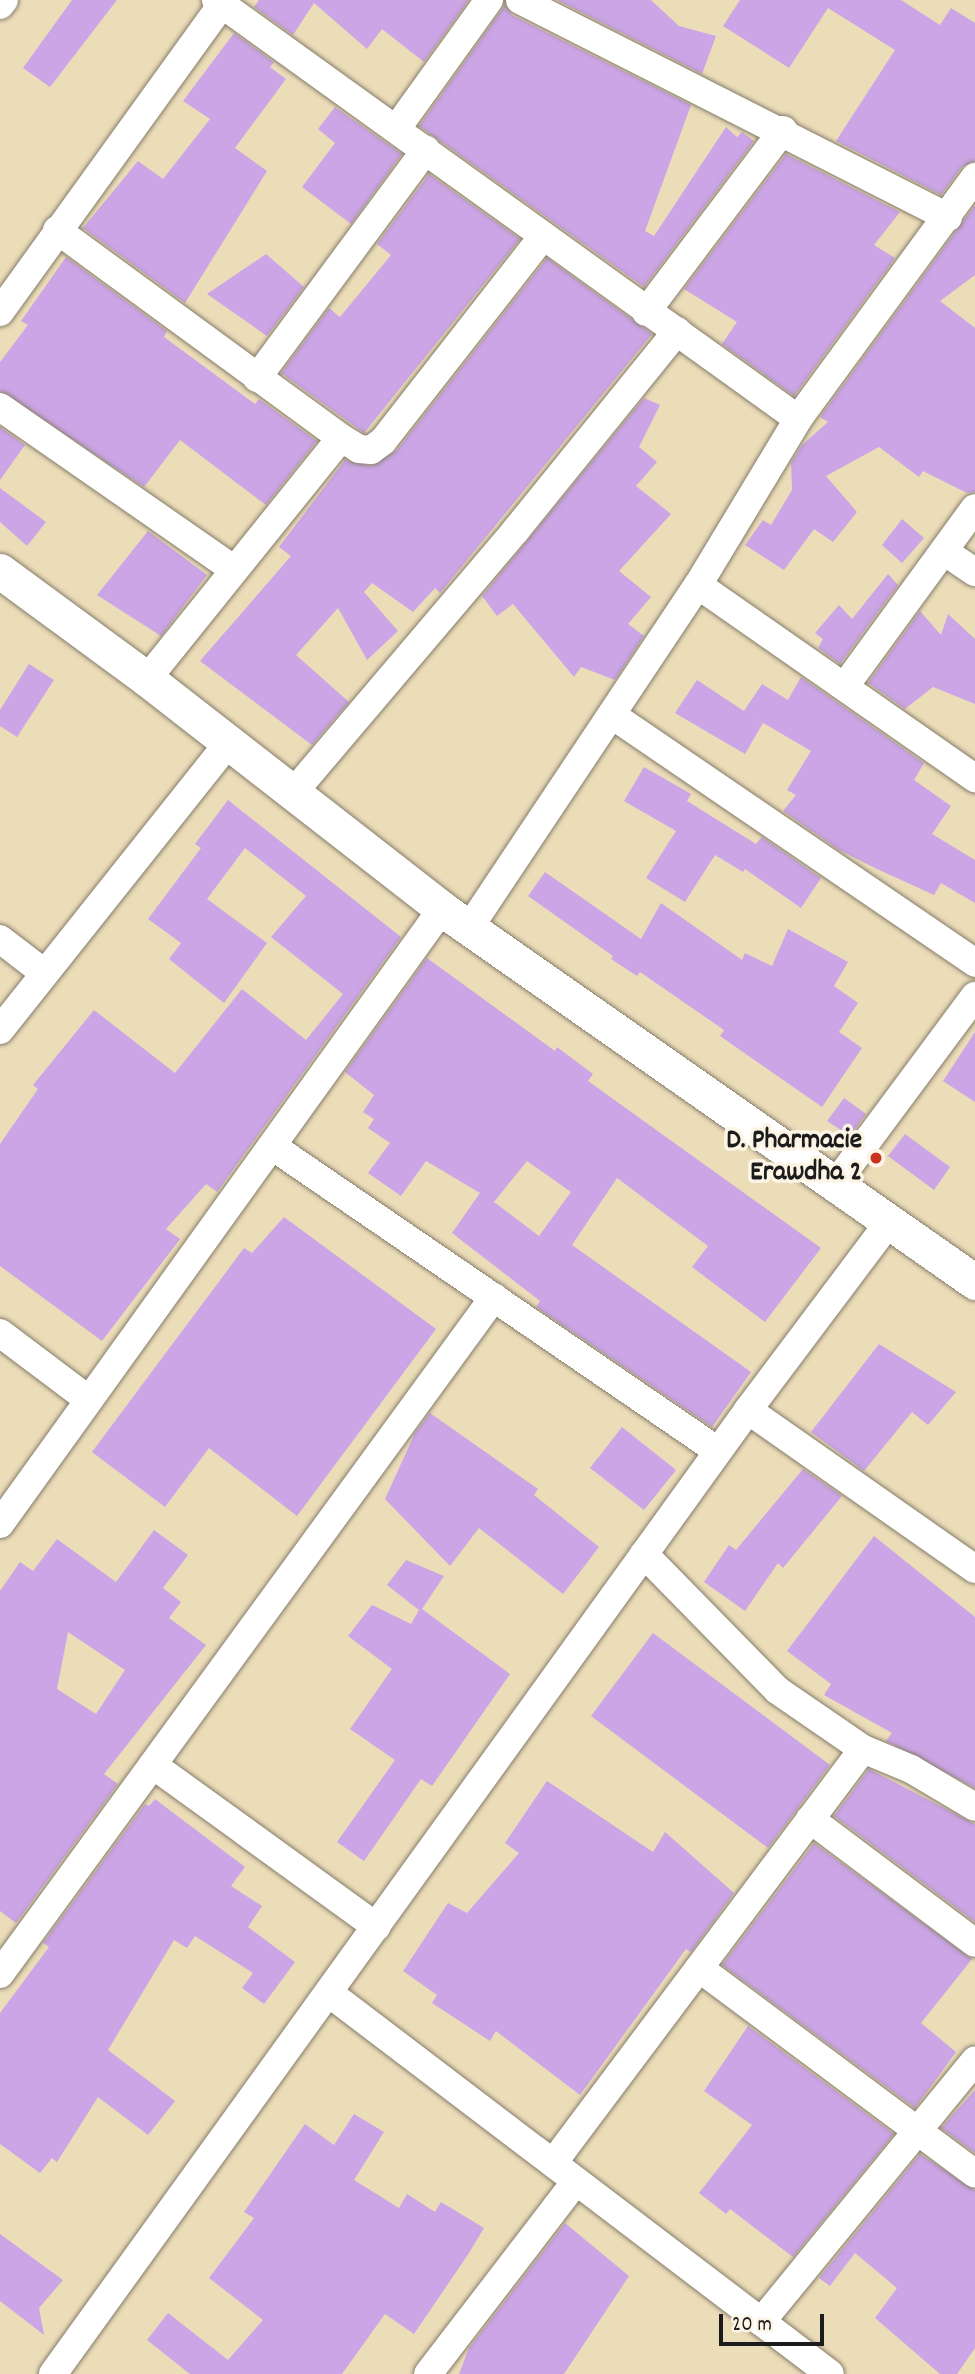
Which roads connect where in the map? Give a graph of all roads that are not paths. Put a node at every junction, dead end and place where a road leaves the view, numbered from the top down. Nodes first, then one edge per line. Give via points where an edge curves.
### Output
1 (4, 0) edge
2 (489, 0) edge
3 (520, 0) edge
4 (221, 1) edge
5 (0, 5) edge
6 (397, 128) junction
7 (783, 130) junction
8 (426, 150) junction
9 (975, 177) edge
10 (948, 217) junction
11 (57, 230) junction
12 (543, 236) junction
13 (0, 312) edge
14 (646, 312) junction
15 (677, 331) junction
16 (257, 378) junction
17 (0, 407) edge
18 (798, 419) junction
19 (341, 438) junction
20 (975, 508) edge
21 (945, 552) junction
22 (233, 569) junction
23 (0, 572) edge
24 (975, 572) edge
25 (698, 585) junction
26 (147, 679) junction
27 (845, 686) junction
28 (612, 715) junction
29 (229, 741) junction
30 (975, 778) edge
31 (293, 793) junction
32 (456, 918) junction
33 (0, 939) edge
34 (975, 963) edge
35 (43, 972) junction
36 (975, 996) edge
37 (0, 1030) edge
38 (272, 1146) junction
39 (836, 1183) junction
40 (889, 1222) junction
41 (975, 1282) edge
42 (494, 1297) junction
43 (0, 1333) edge
44 (89, 1400) junction
45 (748, 1410) junction
46 (718, 1451) junction
47 (0, 1524) edge
48 (644, 1555) junction
49 (975, 1569) edge
50 (863, 1749) junction
51 (153, 1765) junction
52 (975, 1807) edge
53 (810, 1819) junction
54 (377, 1927) junction
55 (975, 1942) edge
56 (699, 1968) junction
57 (0, 1974) edge
58 (330, 1993) junction
59 (975, 2061) edge
60 (917, 2131) junction
61 (553, 2163) junction
62 (975, 2174) edge
63 (576, 2181) junction
64 (761, 2322) junction
65 (52, 2374) edge
66 (428, 2374) edge
67 (830, 2374) edge

1 - 5 street
2 - 6 street
3 - 7 street
4 - 6 street
4 - 11 street
6 - 8 street
7 - 10 street
7 - 14 street
8 - 12 street
8 - 16 street
9 - 10 street
10 - 18 street
11 - 13 street
11 - 16 street
12 - 14 street
12 - 19 street via 383,441 371,450
14 - 15 street
15 - 18 street
15 - 31 street
16 - 19 street
17 - 22 street
18 - 25 street
19 - 22 street
20 - 21 street
21 - 24 street
21 - 27 street
22 - 26 street
23 - 26 street
25 - 27 street
25 - 28 street
26 - 29 street
27 - 30 street
28 - 32 street
28 - 34 street
29 - 31 street
29 - 35 street
31 - 32 street
32 - 38 street
32 - 39 street
33 - 35 street
35 - 37 street
36 - 39 street
38 - 42 street
38 - 44 street
39 - 40 street
40 - 41 street
40 - 45 street
42 - 46 street
42 - 51 street
43 - 44 street
44 - 47 street
45 - 46 street
45 - 49 street
46 - 48 street
48 - 50 street via 777,1690
48 - 54 street
50 - 52 street via 911,1769
50 - 53 street
51 - 54 street
51 - 57 street
53 - 55 street
53 - 56 street
54 - 58 street
56 - 60 street
56 - 61 street
58 - 61 street
58 - 65 street
59 - 60 street
60 - 62 street
60 - 64 street
61 - 63 street
63 - 64 street
63 - 66 street
64 - 67 street

